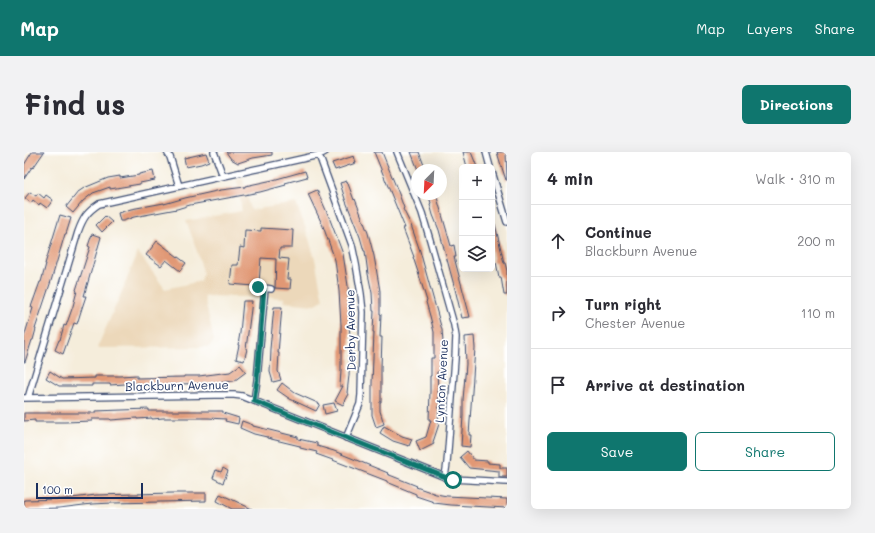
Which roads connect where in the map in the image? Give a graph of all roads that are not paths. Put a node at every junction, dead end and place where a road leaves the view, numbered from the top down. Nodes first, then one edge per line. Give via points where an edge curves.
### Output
1 (167, 152) edge
2 (214, 152) edge
3 (325, 152) edge
4 (397, 152) edge
5 (486, 152) edge
6 (319, 155) junction
7 (489, 164) edge
8 (223, 176) junction
9 (495, 182) edge
10 (179, 186) junction
11 (507, 222) edge
12 (258, 287) dead end
13 (26, 398) edge
14 (254, 401) junction
15 (346, 438) junction
16 (445, 477) junction
17 (507, 482) edge

1 - 10 street
2 - 8 street
3 - 6 street
4 - 16 street, Lynton Avenue via 422,213 456,337
5 - 7 street
6 - 8 street
6 - 15 street, Derby Avenue via 352,245 363,312 362,395
8 - 10 street
9 - 11 street
10 - 13 street via 99,204 85,216
12 - 14 street via 268,288
13 - 14 street, Blackburn Avenue via 228,395 242,396
14 - 15 street, Blackburn Avenue
15 - 16 street, Blackburn Avenue
16 - 17 street, Blackburn Avenue via 453,480

